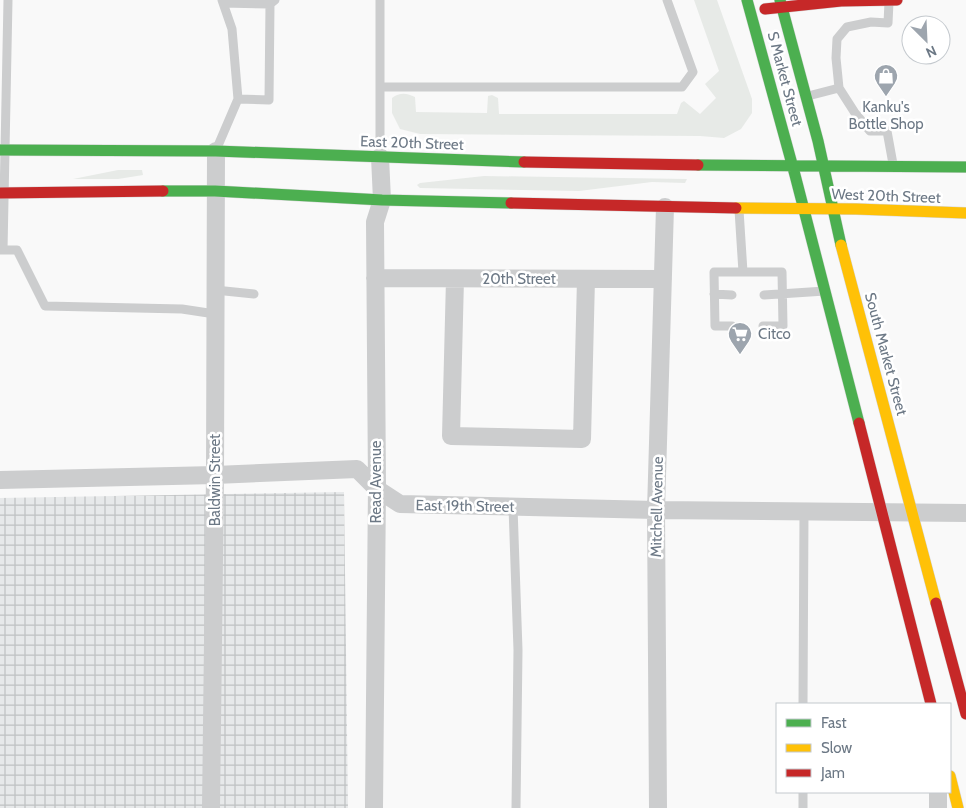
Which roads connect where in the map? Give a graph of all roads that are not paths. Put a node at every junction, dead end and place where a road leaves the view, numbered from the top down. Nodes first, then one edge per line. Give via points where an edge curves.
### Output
1 (8, 0) edge
2 (380, 0) edge
3 (667, 0) edge
4 (889, 0) edge
5 (897, 0) edge
6 (223, 1) edge
7 (273, 2) edge
8 (780, 3) edge
9 (749, 6) edge
10 (380, 86) junction
11 (839, 88) junction
12 (805, 96) junction
13 (238, 99) junction
14 (3, 102) edge
15 (2, 150) edge
16 (216, 151) junction
17 (380, 157) junction
18 (793, 166) junction
19 (823, 166) junction
20 (894, 166) junction
21 (966, 167) edge
22 (215, 191) junction
23 (2, 193) edge
24 (382, 200) junction
25 (665, 207) junction
26 (739, 208) junction
27 (804, 209) junction
28 (832, 209) junction
29 (966, 213) edge
30 (2, 250) edge
31 (743, 272) junction
32 (375, 278) junction
33 (455, 279) junction
34 (586, 279) junction
35 (663, 279) junction
36 (215, 290) junction
37 (825, 291) junction
38 (254, 294) dead end
39 (714, 294) junction
40 (782, 294) junction
41 (732, 295) dead end
42 (764, 295) dead end
43 (215, 314) junction
44 (732, 326) dead end
45 (763, 326) dead end
46 (215, 475) junction
47 (0, 480) edge
48 (377, 489) junction
49 (513, 507) junction
50 (656, 510) junction
51 (804, 512) junction
52 (880, 513) junction
53 (913, 513) junction
54 (966, 513) edge
55 (804, 703) edge
56 (931, 703) edge
57 (966, 714) edge
58 (951, 780) edge
59 (803, 793) edge
60 (938, 793) edge
61 (211, 808) edge
62 (374, 808) edge
63 (516, 808) edge
64 (658, 808) edge
65 (803, 808) edge
66 (938, 808) edge
67 (958, 808) edge

1 - 14 lane
2 - 10 lane
3 - 10 lane via 693,72 682,87
4 - 5 main road
4 - 8 main road
4 - 11 lane via 888,22 847,28 837,39
6 - 7 lane
6 - 13 lane via 232,29
7 - 13 lane via 269,100
8 - 9 main road
8 - 12 main road, South Market Street
9 - 18 main road, S Market Street
10 - 17 lane
11 - 12 lane
11 - 20 lane via 870,130 887,131
12 - 19 main road, South Market Street
13 - 16 lane
14 - 15 lane
15 - 16 main road, East 20th Street
15 - 23 lane
16 - 17 main road, East 20th Street
16 - 22 street, Baldwin Street
17 - 18 main road, East 20th Street
17 - 24 street, Read Avenue
18 - 19 main road, East 20th Street
18 - 27 main road
19 - 20 main road, West 20th Street
19 - 28 main road, South Market Street
20 - 21 main road, West 20th Street
22 - 23 main road
22 - 24 main road
22 - 36 street, Baldwin Street
23 - 30 lane
24 - 25 main road
24 - 32 street, Read Avenue via 375,222
25 - 26 main road
25 - 35 street, Mitchell Avenue
26 - 27 main road
26 - 31 lane
27 - 28 main road, West 20th Street
27 - 37 main road
28 - 29 main road, West 20th Street
28 - 53 main road, South Market Street
30 - 43 lane via 17,250 45,306 182,309
31 - 39 lane via 714,272
31 - 40 lane via 782,272
32 - 33 street, 20th Street
32 - 48 street, Read Avenue
33 - 34 street, 20th Street
33 - 34 street via 451,436 582,439
34 - 35 street, 20th Street
35 - 50 street, Mitchell Avenue
36 - 38 lane
36 - 43 street, Baldwin Street
37 - 40 lane
37 - 52 main road
39 - 41 lane
39 - 44 lane via 715,326
40 - 42 lane
40 - 45 lane via 783,326
43 - 46 street, Baldwin Street
46 - 47 street, East 19th Street
46 - 48 street, East 19th Street via 357,469
46 - 61 street, Baldwin Street
48 - 49 street, East 19th Street via 400,504
48 - 62 street, Read Avenue
49 - 50 street, East 19th Street
49 - 63 lane via 518,650
50 - 51 street, East 19th Street
50 - 64 street, Mitchell Avenue
51 - 52 street, East 19th Street
51 - 55 lane
52 - 53 street, East 19th Street
52 - 56 main road
53 - 54 street, East 19th Street
53 - 57 main road, South Market Street
58 - 67 main road
59 - 65 lane
60 - 66 street

